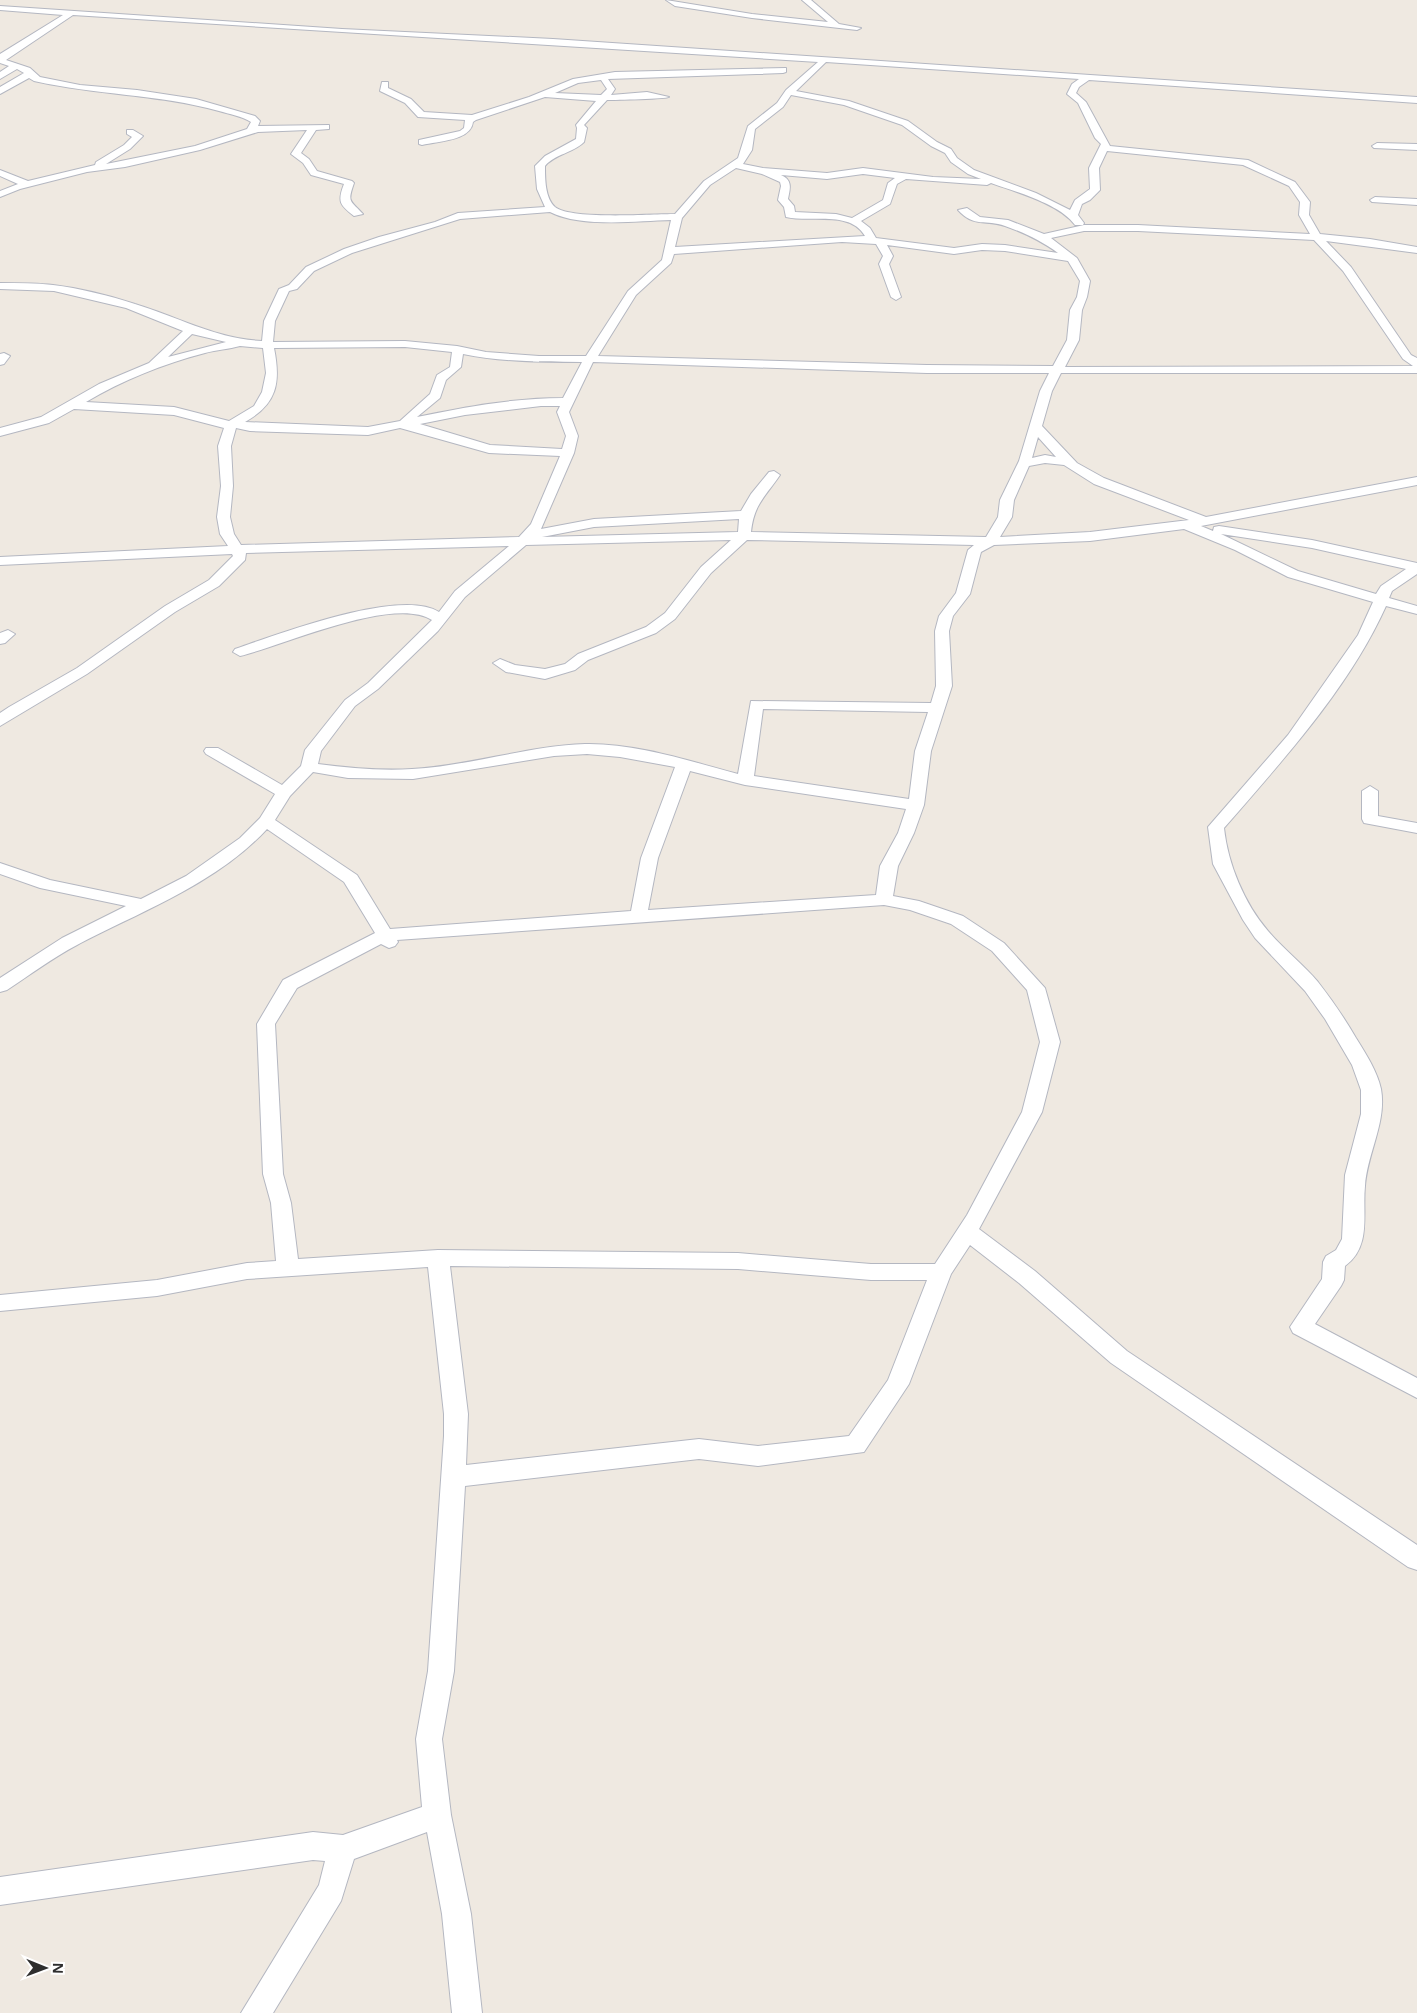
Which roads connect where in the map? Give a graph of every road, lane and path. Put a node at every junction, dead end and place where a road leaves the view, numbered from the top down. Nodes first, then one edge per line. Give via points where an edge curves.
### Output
1 (670, 0) edge
2 (806, 0) edge
3 (0, 8) edge
4 (73, 12) junction
5 (837, 26) junction
6 (857, 28) dead end
7 (16, 66) junction
8 (812, 67) junction
9 (792, 70) dead end
10 (28, 74) junction
11 (0, 76) edge
12 (603, 77) junction
13 (1086, 78) junction
14 (384, 84) dead end
15 (0, 91) edge
16 (789, 92) junction
17 (544, 94) junction
18 (665, 97) dead end
19 (605, 98) junction
20 (1417, 100) edge
21 (474, 118) junction
22 (326, 127) dead end
23 (313, 128) junction
24 (251, 130) junction
25 (130, 132) dead end
26 (422, 142) dead end
27 (1377, 146) dead end
28 (1417, 147) edge
29 (1105, 148) junction
30 (734, 165) junction
31 (97, 167) junction
32 (763, 170) junction
33 (0, 173) edge
34 (903, 177) junction
35 (997, 182) junction
36 (27, 184) junction
37 (0, 194) edge
38 (1375, 200) dead end
39 (1417, 202) edge
40 (552, 209) junction
41 (963, 210) dead end
42 (358, 214) dead end
43 (1073, 215) junction
44 (678, 216) junction
45 (852, 222) junction
46 (1084, 228) junction
47 (1043, 237) junction
48 (1317, 237) junction
49 (876, 241) junction
50 (1417, 250) edge
51 (669, 251) junction
52 (1071, 259) junction
53 (0, 286) edge
54 (896, 297) dead end
55 (190, 330) junction
56 (247, 344) junction
57 (270, 345) junction
58 (457, 348) junction
59 (590, 360) junction
60 (1417, 363) edge
61 (151, 366) junction
62 (1058, 369) junction
63 (1417, 369) edge
64 (566, 402) junction
65 (74, 405) junction
66 (233, 425) junction
67 (399, 426) junction
68 (1035, 426) junction
69 (0, 432) edge
70 (568, 453) junction
71 (1069, 462) junction
72 (1024, 463) junction
73 (774, 475) dead end
74 (1417, 481) edge
75 (746, 515) junction
76 (1206, 522) junction
77 (1186, 525) junction
78 (744, 536) junction
79 (525, 539) junction
80 (990, 542) junction
81 (239, 549) junction
82 (0, 560) edge
83 (1417, 567) edge
84 (1380, 599) junction
85 (1417, 610) edge
86 (440, 619) junction
87 (240, 652) dead end
88 (500, 664) dead end
89 (937, 708) junction
90 (0, 721) edge
91 (212, 751) dead end
92 (684, 764) junction
93 (309, 767) junction
94 (745, 780) junction
95 (1370, 791) dead end
96 (284, 793) junction
97 (916, 805) junction
98 (266, 821) junction
99 (1417, 828) edge
100 (0, 868) edge
101 (884, 900) junction
102 (141, 904) junction
103 (639, 916) junction
104 (387, 939) junction
105 (0, 986) edge
106 (967, 1231) junction
107 (438, 1258) junction
108 (288, 1268) junction
109 (941, 1272) junction
110 (0, 1303) edge
111 (1417, 1389) edge
112 (453, 1477) junction
113 (1417, 1559) edge
114 (437, 1815) junction
115 (343, 1850) junction
116 (0, 1891) edge
117 (256, 2013) edge
118 (466, 2013) edge

1 - 5 street via 675,4 752,16
2 - 5 street
3 - 4 street
4 - 7 street via 1,57 2,61
4 - 8 street via 553,41
5 - 6 street
7 - 10 street via 27,70
7 - 11 street
8 - 13 street
8 - 16 street
9 - 12 street
10 - 15 street
10 - 24 street via 80,88 137,93 207,105 252,118 256,121
12 - 17 street via 576,81
12 - 19 street via 611,89
13 - 20 street
13 - 29 street via 1075,86 1071,94 1082,102 1106,144
14 - 21 street via 383,89 408,101 421,115
16 - 30 street via 780,105 751,128 747,150 742,160
16 - 35 street via 846,103 905,123 948,151 954,160 971,172
17 - 19 street via 567,99
17 - 21 street
18 - 19 street
19 - 40 street via 585,116 580,125 581,140 547,158 540,166 541,190
21 - 26 street via 463,132
22 - 23 street
23 - 24 street
23 - 42 street via 296,154 314,173 349,183 344,197 347,206
24 - 31 street via 197,148
25 - 31 street via 138,136 127,147 100,161
27 - 28 street
29 - 43 street via 1094,168 1095,190 1078,202
29 - 48 street via 1245,162 1292,184 1305,202 1304,215
30 - 32 street
30 - 44 street via 707,183
31 - 36 street
32 - 34 street via 827,176 864,171
32 - 45 street via 784,180 783,200 789,206 790,215 832,217
33 - 36 street
34 - 35 street
34 - 45 street via 893,183 887,202
35 - 43 street
36 - 37 street
38 - 39 street
40 - 44 street via 561,214 608,218
40 - 57 street via 463,214 410,233 383,238 334,257 310,269 293,287 284,289 268,324
41 - 47 street via 977,220 1004,222
43 - 46 street
44 - 51 street
45 - 49 street
46 - 47 street
46 - 48 street
47 - 52 street
48 - 50 street
48 - 60 street via 1348,269 1407,357
49 - 51 street via 842,238
49 - 52 street via 954,251 1004,248
49 - 54 street via 888,256 884,264
51 - 59 street via 661,268 632,293
52 - 62 street via 1085,281 1076,310 1076,327
53 - 55 street via 54,288 130,306
55 - 56 street
55 - 61 street
56 - 57 street
56 - 61 street via 218,347
57 - 58 street via 405,344
57 - 66 street via 272,382 259,408
58 - 59 street via 504,357
58 - 67 street via 457,366 441,378 436,395
59 - 62 street via 627,358 928,369
59 - 64 street
61 - 65 street via 103,387
62 - 63 street
62 - 68 street via 1046,391
64 - 67 street via 465,410
64 - 70 street via 564,419 572,436
65 - 66 street via 165,411
65 - 69 street via 45,420
66 - 67 street via 368,431
66 - 81 street via 226,434 224,455 228,487 221,514 227,535
67 - 70 street via 413,426 489,449
68 - 71 street
68 - 72 street
70 - 79 street via 542,516
71 - 72 street via 1045,459
71 - 76 street via 1099,481
72 - 80 street via 1007,500 1005,517
73 - 75 street
74 - 76 street
75 - 78 street
75 - 79 street via 594,522
76 - 77 street
77 - 80 street via 1046,540
77 - 83 street via 1312,544
77 - 84 street via 1300,577
78 - 79 street
78 - 80 street
78 - 88 street via 706,570 670,616 651,630 583,657 570,667 545,674 510,669
79 - 81 street
79 - 86 street via 477,577
80 - 89 street via 975,550 963,594 946,616 941,650 944,686
81 - 82 street
81 - 90 street via 240,557 214,583 170,608 82,671
83 - 84 street via 1386,589
84 - 85 street
84 - 111 street via 1365,635 1294,738 1216,827 1222,863 1260,932 1305,979 1363,1064 1371,1088 1373,1107 1356,1164 1354,1236 1341,1259 1334,1262 1333,1280 1301,1327
86 - 87 street via 428,611 393,610 358,615 317,625
86 - 93 street via 372,686 350,703 313,750
89 - 94 street via 756,704
89 - 97 street via 923,750
91 - 96 street
92 - 93 street via 587,748 413,774 348,773
92 - 94 street
92 - 103 street via 648,864
93 - 96 street
94 - 97 street
95 - 99 street via 1370,819
96 - 98 street
97 - 101 street via 889,866
98 - 102 street via 220,862 192,880
98 - 104 street via 351,879
100 - 102 street via 46,884
101 - 103 street
101 - 106 street via 913,905 957,920 998,946 1036,988 1048,1033 1050,1042 1032,1112
102 - 105 street via 68,942
103 - 104 street
104 - 108 street via 290,984 266,1024 273,1174 281,1203
106 - 109 street
106 - 113 street via 1027,1277 1120,1357
107 - 108 street
107 - 109 street via 738,1261 871,1272
107 - 112 street via 456,1414
108 - 110 street via 247,1271 157,1288
109 - 112 street via 898,1384 856,1445 758,1456 699,1449
112 - 114 street via 441,1671 429,1739
114 - 115 street
114 - 118 street via 448,1859 462,1946
115 - 116 street via 313,1846
115 - 117 street via 331,1891

